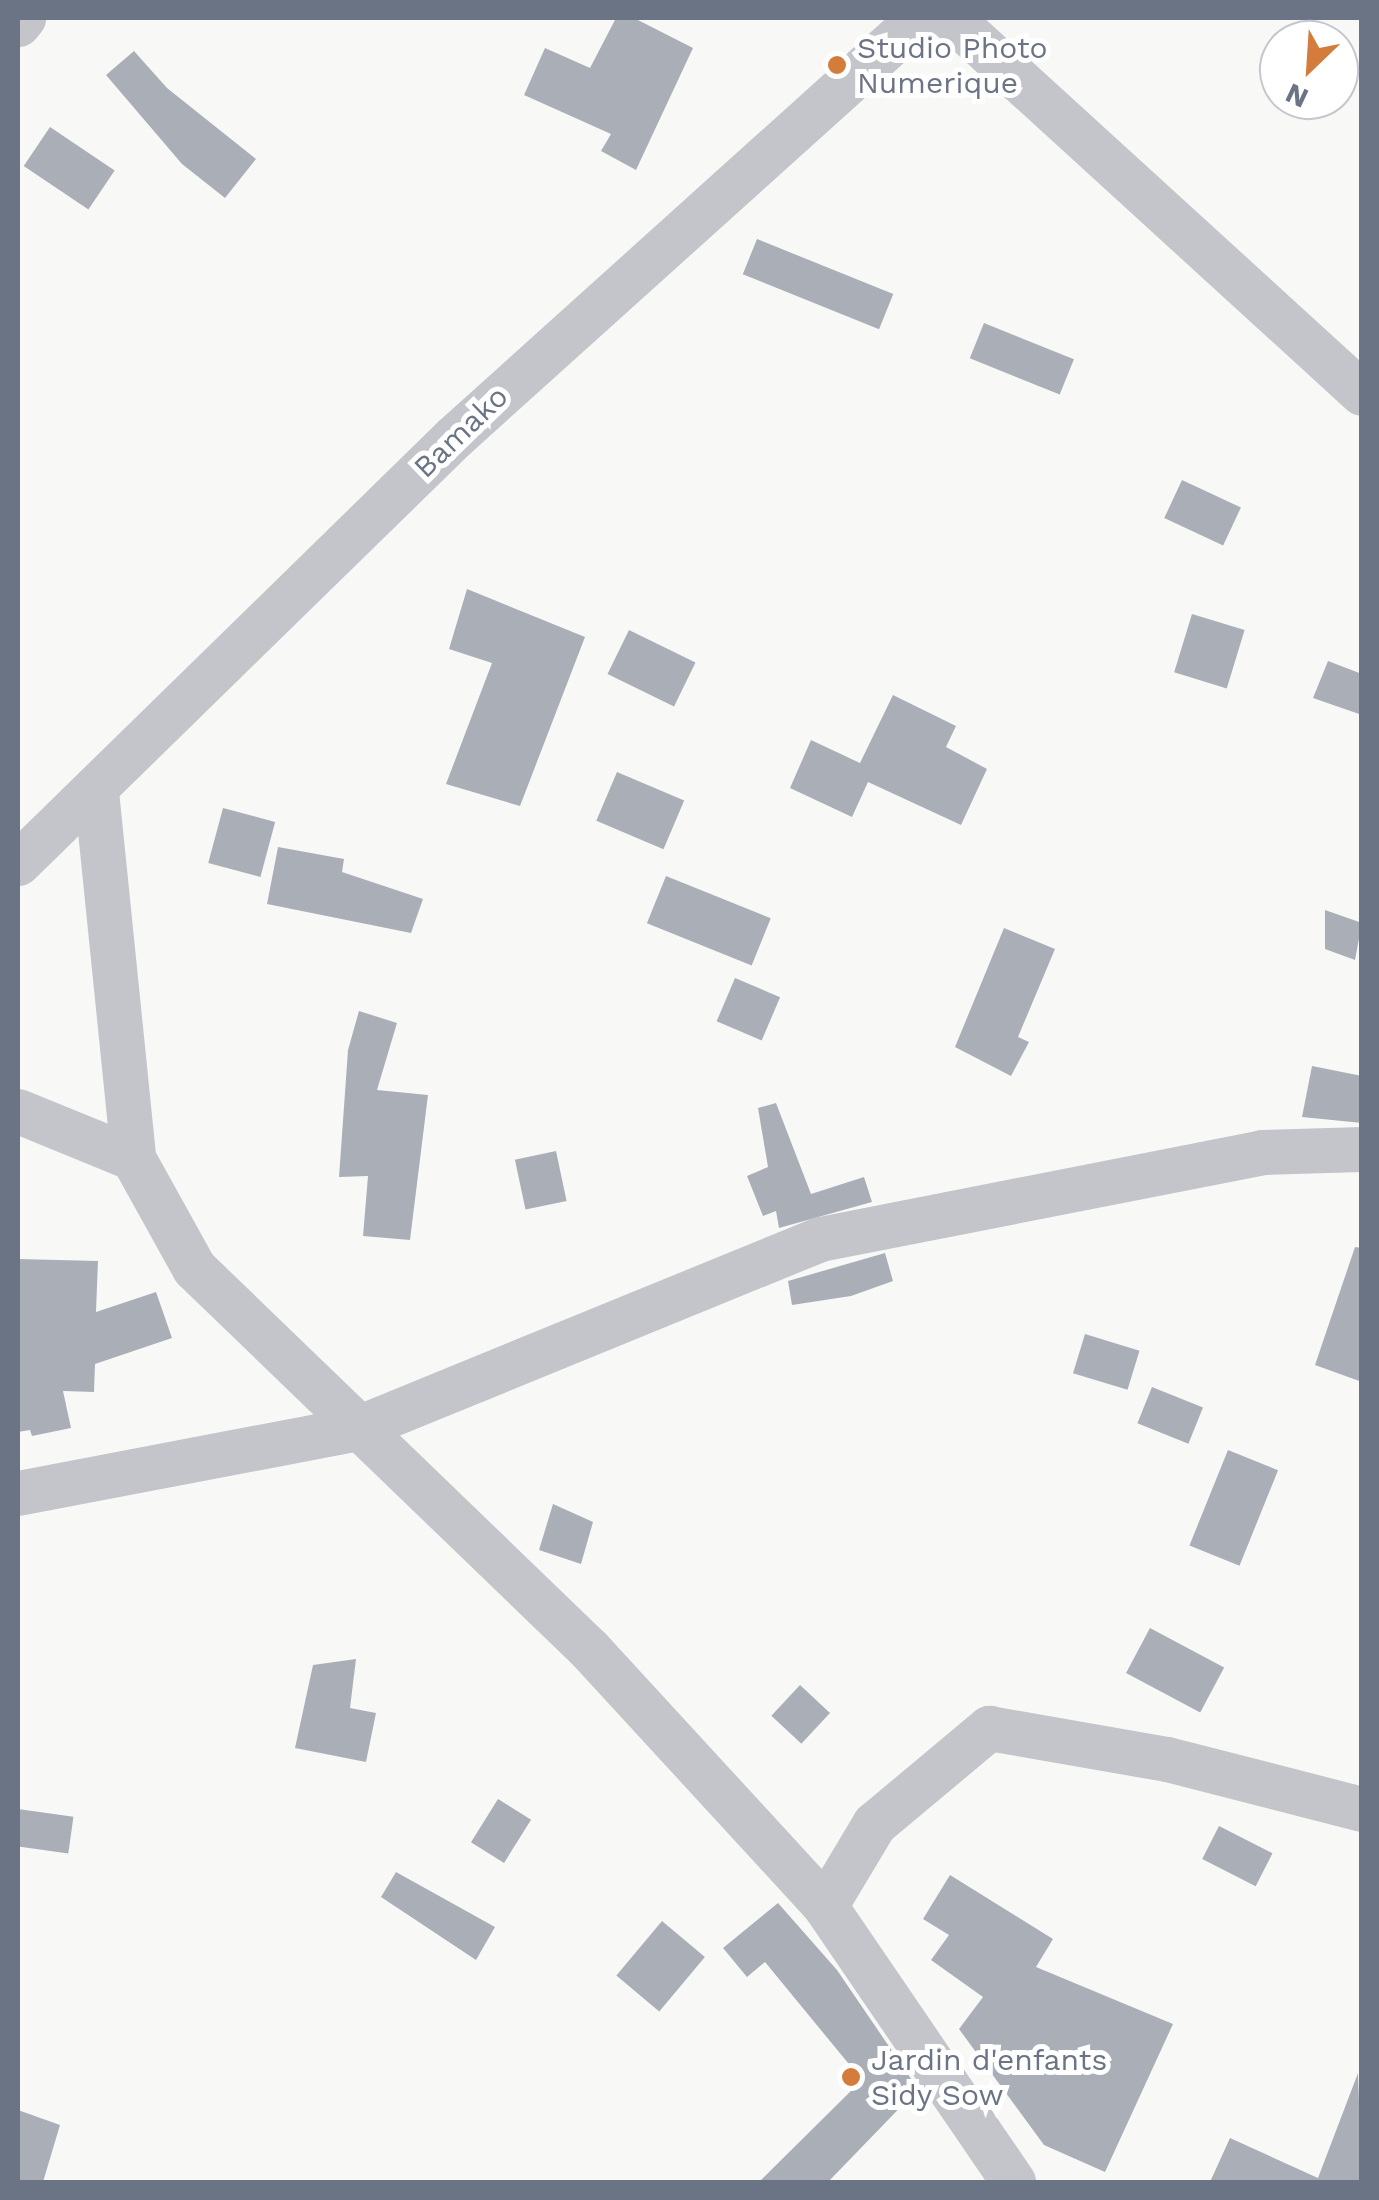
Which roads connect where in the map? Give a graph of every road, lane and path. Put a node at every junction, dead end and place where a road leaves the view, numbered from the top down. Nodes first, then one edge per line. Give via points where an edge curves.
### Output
1 (22, 18) edge
2 (919, 18) edge
3 (951, 18) edge
4 (18, 24) edge
5 (1362, 393) edge
6 (96, 792) junction
7 (18, 864) edge
8 (18, 1111) edge
9 (1362, 1148) edge
10 (133, 1158) junction
11 (354, 1429) junction
12 (18, 1494) edge
13 (1362, 1809) edge
14 (825, 1906) junction
15 (1013, 2182) edge

1 - 4 street
2 - 6 street, Bamako via 454,437
3 - 5 street
6 - 7 street, Bamako
6 - 10 street
8 - 10 street
9 - 11 street via 1262,1152 820,1239
10 - 11 street via 194,1268
11 - 12 street
11 - 14 street via 589,1650
13 - 14 street via 1167,1759 989,1728 874,1824
14 - 15 street

